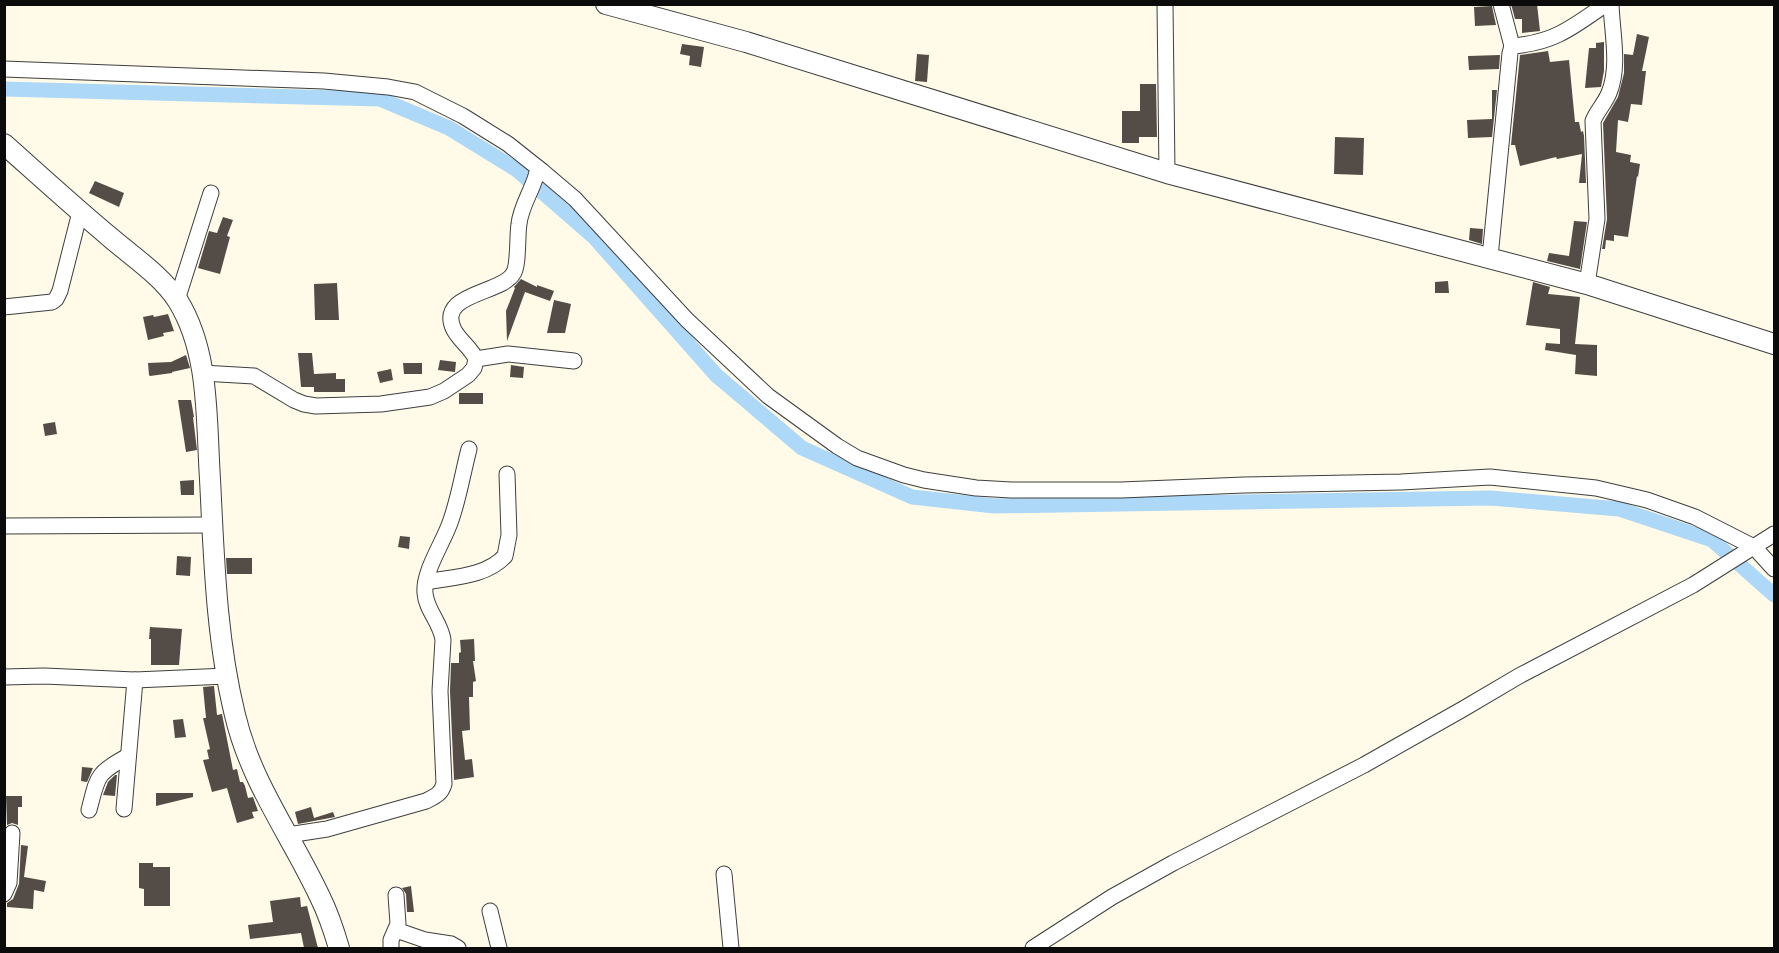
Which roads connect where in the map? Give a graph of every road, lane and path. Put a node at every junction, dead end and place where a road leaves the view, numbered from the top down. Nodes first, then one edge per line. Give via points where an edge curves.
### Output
1 (606, 4) edge
2 (1166, 4) edge
3 (1501, 4) edge
4 (1606, 4) edge
5 (1611, 4) edge
6 (1512, 46) junction
7 (4, 69) edge
8 (4, 144) edge
9 (538, 171) junction
10 (1167, 173) junction
11 (211, 193) dead end
12 (80, 212) junction
13 (1482, 255) junction
14 (1587, 284) junction
15 (177, 300) junction
16 (4, 307) edge
17 (1774, 344) edge
18 (476, 359) junction
19 (574, 361) dead end
20 (202, 373) junction
21 (469, 449) dead end
22 (507, 474) dead end
23 (212, 525) junction
24 (4, 526) edge
25 (1774, 534) edge
26 (1748, 551) junction
27 (1774, 569) edge
28 (426, 582) junction
29 (227, 676) junction
30 (4, 677) edge
31 (135, 680) junction
32 (128, 756) junction
33 (124, 809) dead end
34 (89, 810) dead end
35 (12, 833) dead end
36 (288, 835) junction
37 (724, 874) dead end
38 (4, 894) edge
39 (396, 895) dead end
40 (490, 911) dead end
41 (396, 930) junction
42 (339, 948) edge
43 (391, 948) edge
44 (458, 948) edge
45 (499, 948) edge
46 (730, 948) edge
47 (1033, 948) edge

1 - 10 street via 746,42
2 - 10 street
3 - 6 street
4 - 6 street via 1552,39
5 - 14 street via 1615,65 1608,96 1593,122 1597,219
6 - 13 street
7 - 9 street via 324,81 400,89 415,92 463,116 508,144
8 - 12 street
9 - 18 street via 519,222 513,274 457,304 452,312 454,330
9 - 26 street via 575,199 687,320 768,396 857,458 904,475 976,488 1121,490 1490,477 1596,488 1647,500 1695,517
10 - 13 street
11 - 15 street
12 - 15 street via 161,281
12 - 16 street via 56,299 46,304
13 - 14 street
14 - 17 street
15 - 20 street via 196,340
18 - 19 street via 508,354
18 - 20 street via 468,375 437,394 381,404 310,405 254,376
20 - 23 street
21 - 28 street via 452,519
22 - 28 street via 509,535 505,556 481,572
23 - 24 street
23 - 29 street
25 - 26 street
26 - 27 street
26 - 47 street via 1364,765 1173,863
28 - 36 street via 426,600 440,625 443,640 442,792 426,801 327,829
29 - 31 street
29 - 36 street via 244,750
30 - 31 street
31 - 32 street
32 - 33 street
32 - 34 street via 101,773
35 - 38 street via 9,883
36 - 42 street via 321,898
37 - 46 street
39 - 41 street
40 - 45 street
41 - 43 street
41 - 44 street

